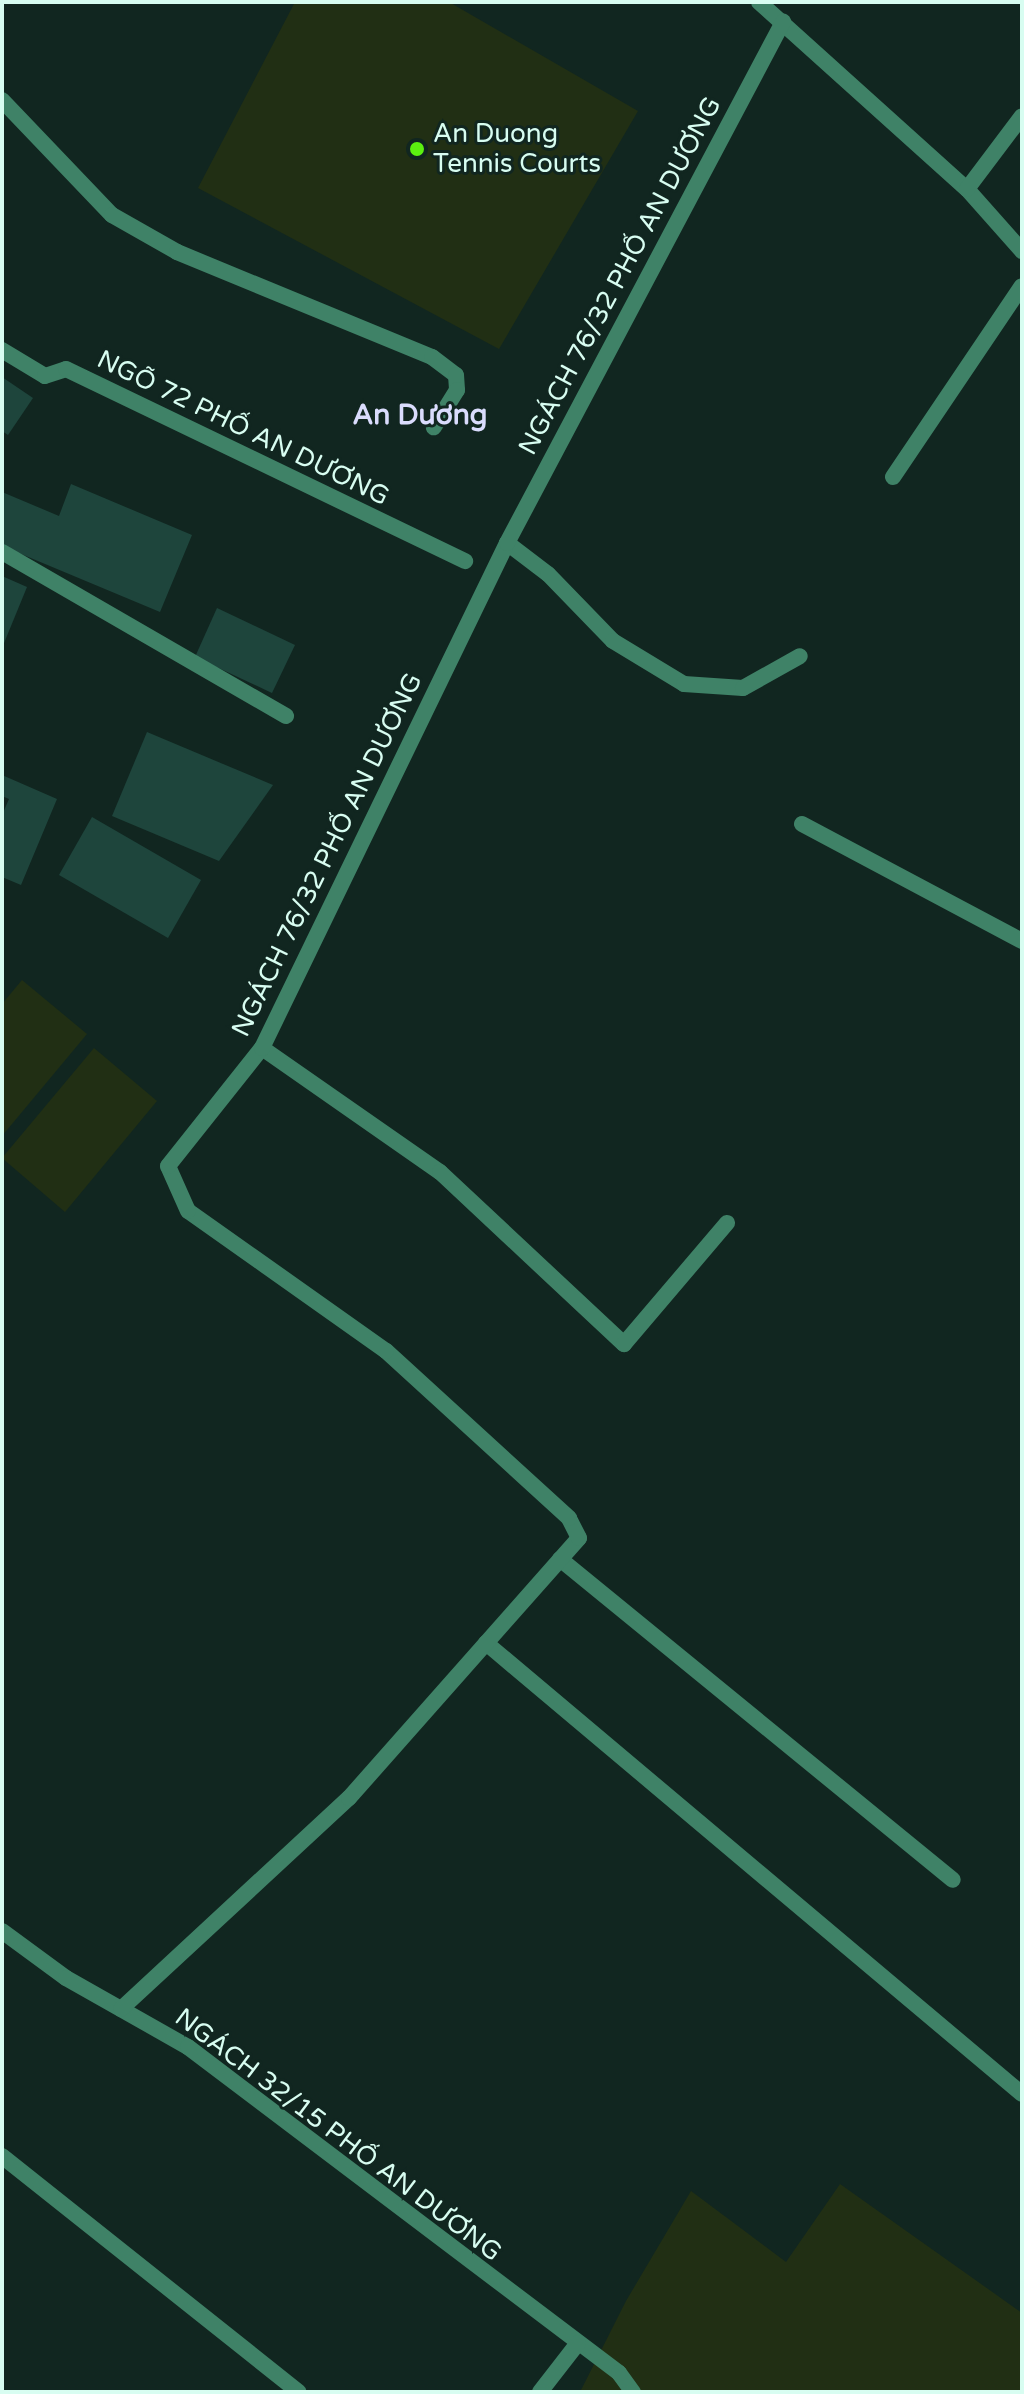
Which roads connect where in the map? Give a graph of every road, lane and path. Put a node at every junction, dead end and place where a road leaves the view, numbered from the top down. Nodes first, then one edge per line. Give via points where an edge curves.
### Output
1 (759, 2) edge
2 (783, 22) junction
3 (2, 100) edge
4 (1022, 116) edge
5 (1017, 135) edge
6 (967, 189) junction
7 (1022, 251) edge
8 (1022, 286) edge
9 (2, 350) edge
10 (434, 427) dead end
11 (893, 477) dead end
12 (507, 543) junction
13 (2, 552) edge
14 (465, 561) dead end
15 (800, 656) dead end
16 (286, 716) dead end
17 (802, 824) dead end
18 (1022, 941) edge
19 (262, 1048) junction
20 (727, 1223) dead end
21 (560, 1559) junction
22 (486, 1643) junction
23 (953, 1880) dead end
24 (2, 1931) edge
25 (121, 2009) junction
26 (1022, 2094) edge
27 (2, 2156) edge
28 (578, 2343) junction
29 (299, 2392) edge
30 (540, 2392) edge
31 (633, 2392) edge

1 - 2 street
2 - 6 street
2 - 12 street, NGÁCH 76/32 PHỐ AN DƯƠNG
3 - 10 street via 112,215 177,252 432,357 456,375 457,390
4 - 5 street
5 - 6 street
6 - 7 street
8 - 11 street
9 - 14 street, NGÕ 72 PHỐ AN DƯƠNG via 45,376 66,369
12 - 15 street via 548,574 613,641 684,684 743,688
12 - 19 street, NGÁCH 76/32 PHỐ AN DƯƠNG
13 - 16 street
17 - 18 street
19 - 20 street via 440,1172 624,1344
19 - 21 street, NGÁCH 76/32 PHỐ AN DƯƠNG via 168,1166 188,1211 386,1351 569,1518 579,1538
21 - 22 street, NGÁCH 76/32 PHỐ AN DƯƠNG
21 - 23 street
22 - 25 street, NGÁCH 76/32 PHỐ AN DƯƠNG via 349,1798
22 - 26 street
24 - 25 street, NGÁCH 32/15 PHỐ AN DƯƠNG
25 - 28 street, NGÁCH 32/15 PHỐ AN DƯƠNG via 188,2047
27 - 29 street
28 - 30 street
28 - 31 street, NGÁCH 32/15 PHỐ AN DƯƠNG via 619,2373

